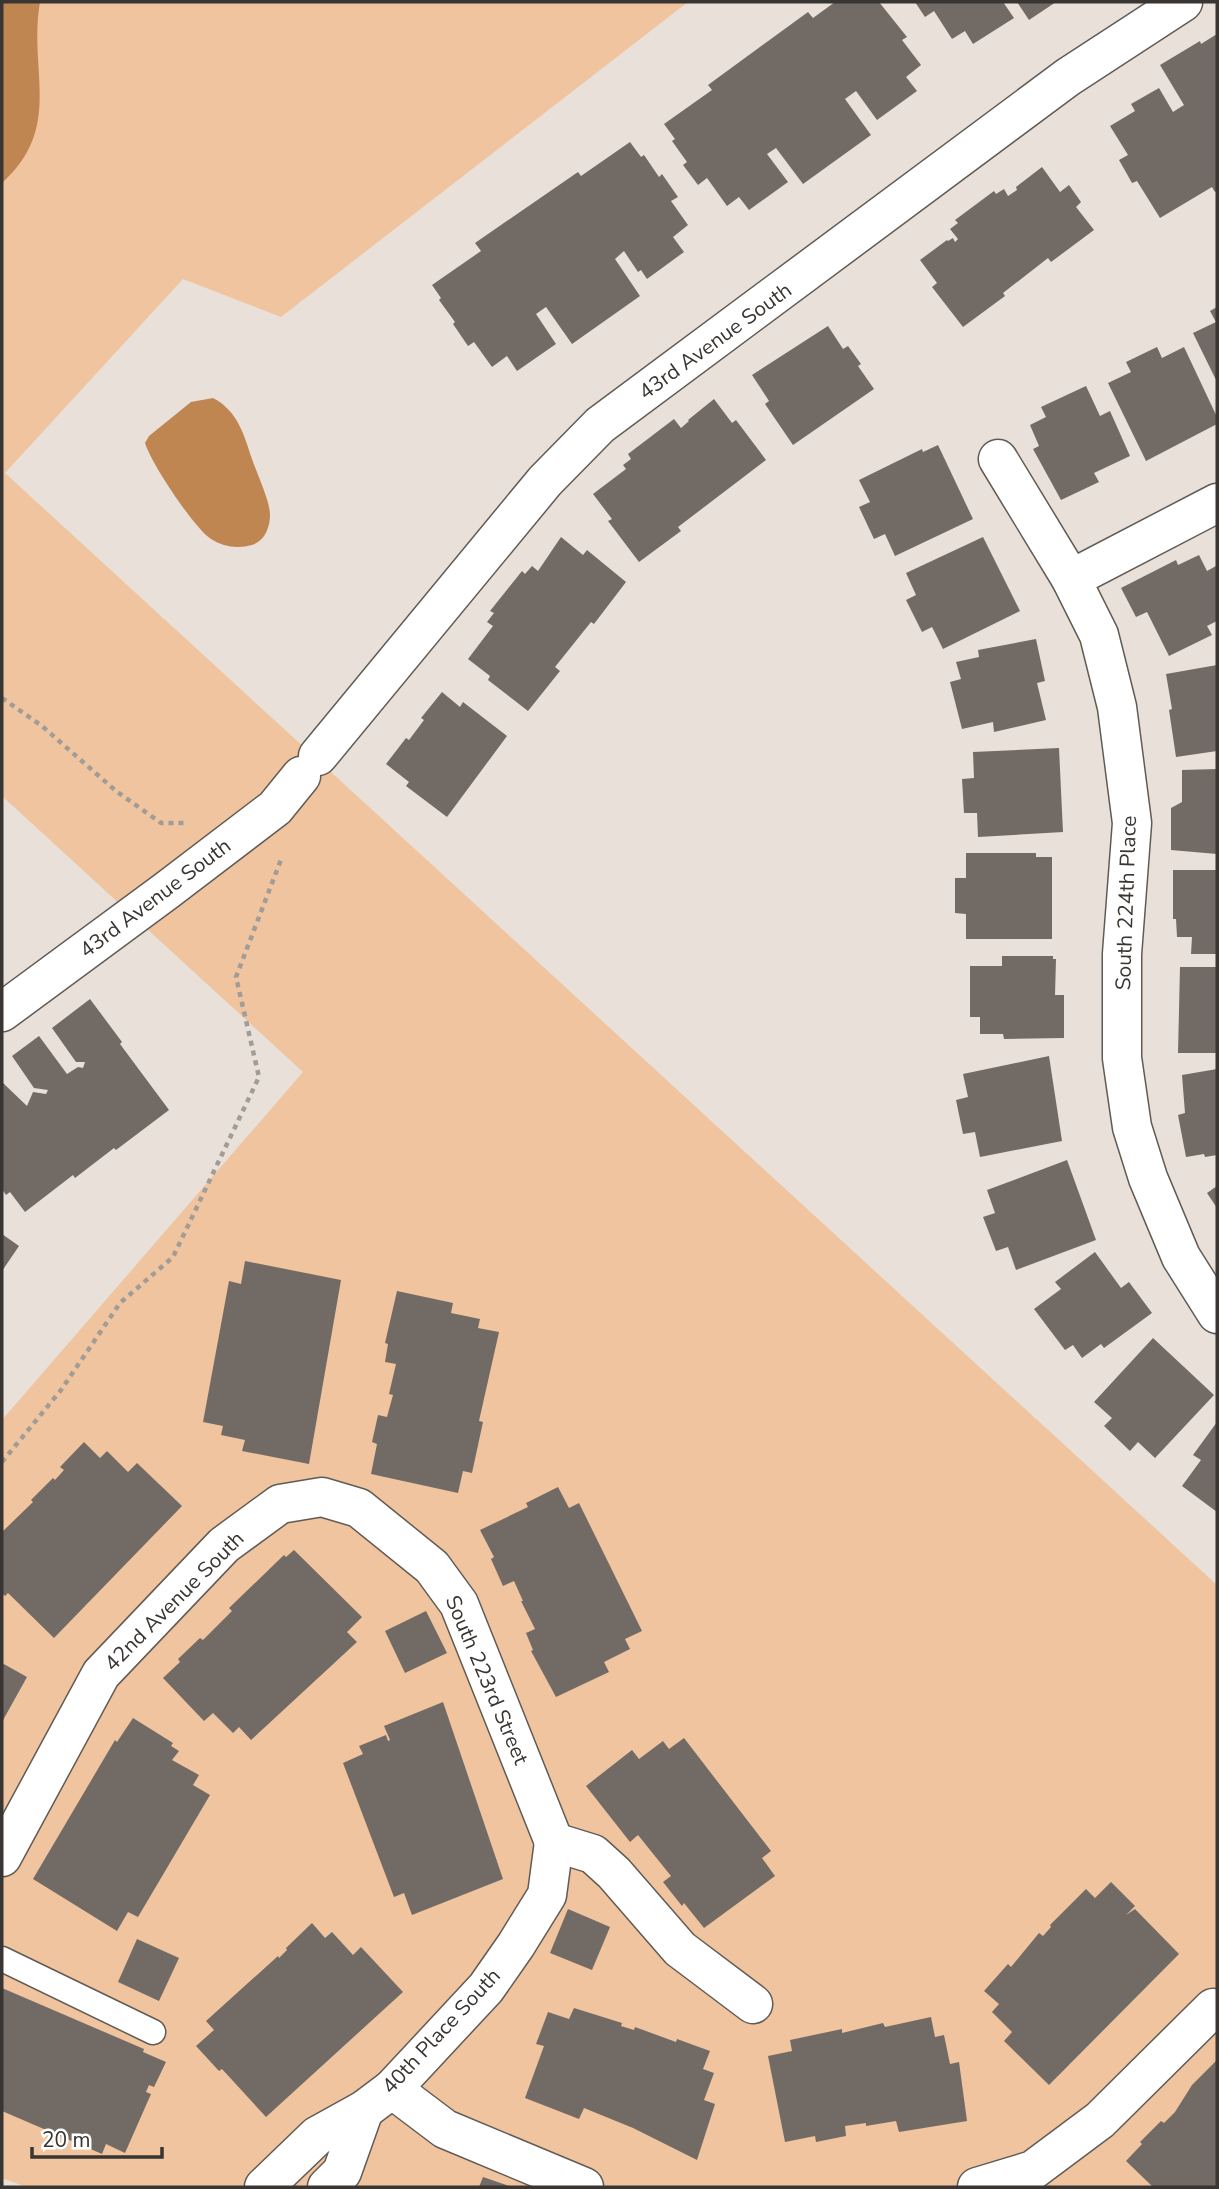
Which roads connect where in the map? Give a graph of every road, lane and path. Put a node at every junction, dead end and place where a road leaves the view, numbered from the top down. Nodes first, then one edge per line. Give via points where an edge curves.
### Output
1 (1183, 2) edge
2 (998, 459) dead end
3 (1217, 503) edge
4 (1071, 579) junction
5 (2, 698) edge
6 (192, 823) dead end
7 (285, 849) dead end
8 (2, 1012) edge
9 (1217, 1314) edge
10 (2, 1462) edge
11 (280, 1504) joint
12 (554, 1842) junction
13 (2, 1857) edge
14 (2, 1959) edge
15 (753, 2004) dead end
16 (1213, 2008) dead end
17 (153, 2032) dead end
18 (378, 2099) junction
19 (1039, 2178) edge
20 (264, 2187) edge
21 (327, 2187) edge
22 (584, 2187) edge
23 (977, 2187) edge

1 - 8 street, 43rd Avenue South via 1068,77 600,425 545,481 275,808
2 - 4 street, South 224th Place
3 - 4 street
4 - 9 street, South 224th Place via 1099,635 1117,707 1132,823 1122,954 1122,1058 1132,1127 1181,1257
5 - 6 path via 161,823
7 - 10 path via 236,977 259,1077 173,1257 120,1303 61,1390
11 - 12 street, South 223rd Street via 322,1497 359,1508 432,1567 459,1604
11 - 13 street, 42nd Avenue South via 224,1545 101,1674
12 - 15 street via 593,1854 680,1949
12 - 18 street, 40th Place South via 547,1895 516,1945 486,1988
14 - 17 lane
16 - 19 street
18 - 20 street via 317,2136
18 - 21 street via 342,2172
18 - 22 street
19 - 23 street

